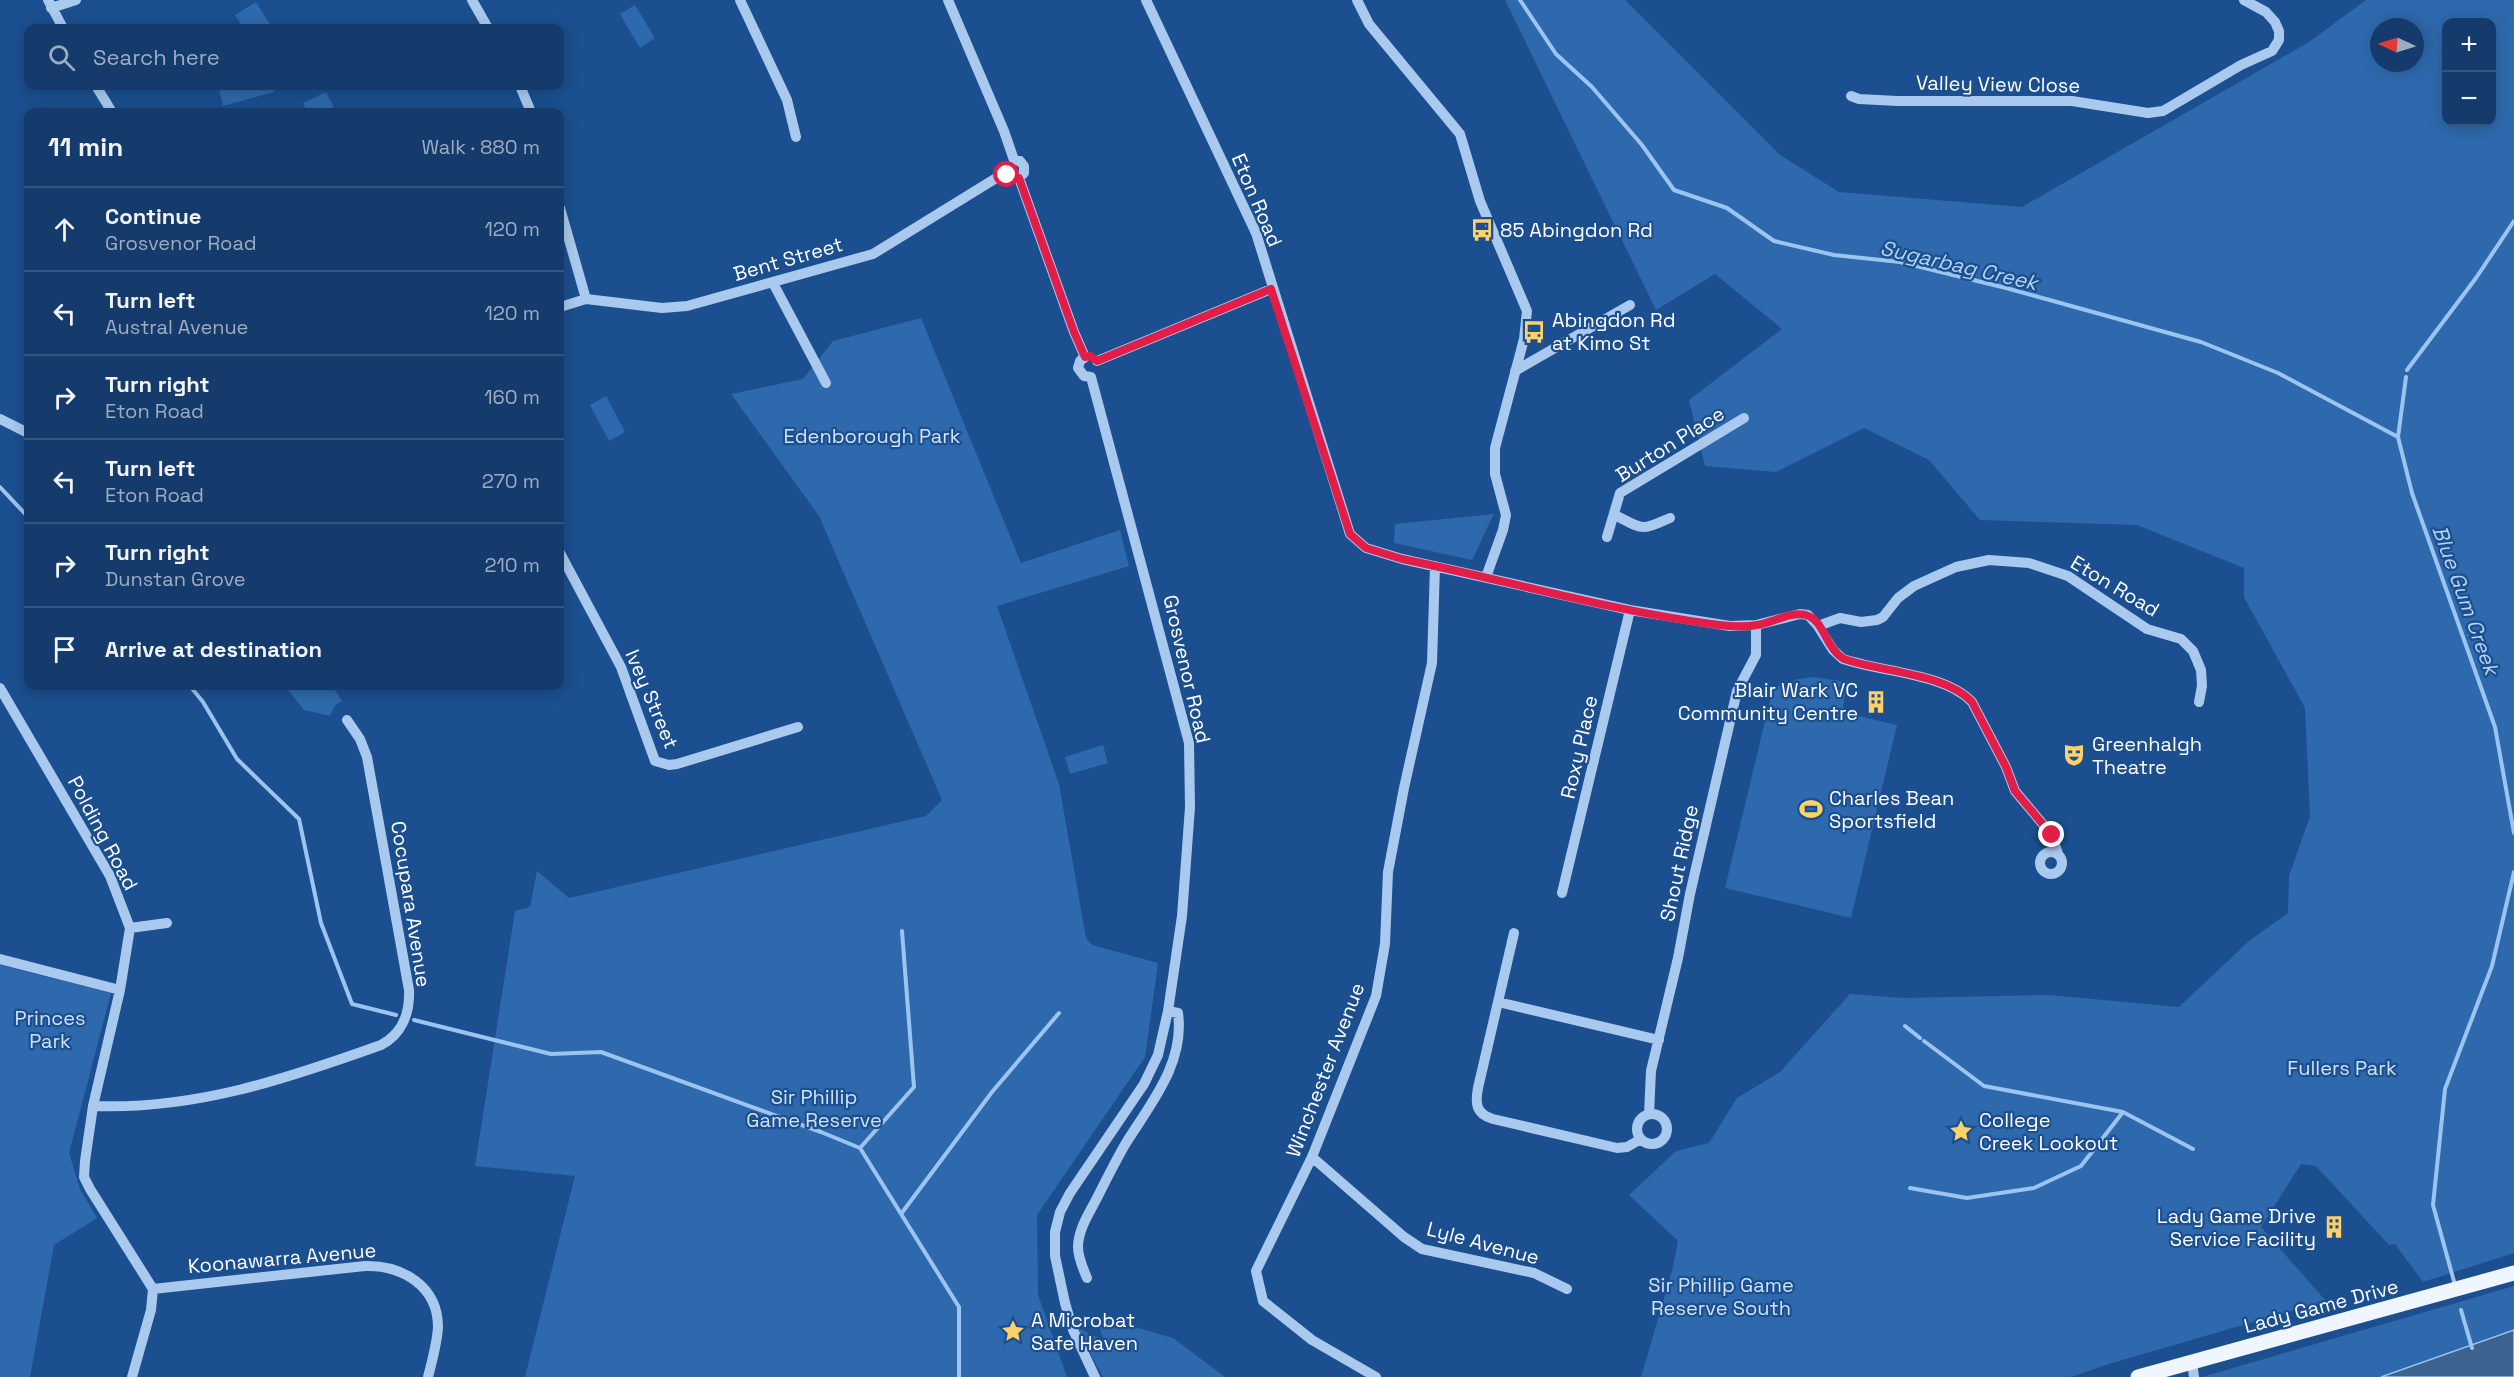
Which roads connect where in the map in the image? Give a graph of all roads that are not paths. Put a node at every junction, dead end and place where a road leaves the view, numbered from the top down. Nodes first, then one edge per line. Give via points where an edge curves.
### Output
1 (76, 0) edge
2 (472, 0) edge
3 (740, 0) edge
4 (948, 0) edge
5 (1146, 0) edge
6 (1357, 0) edge
7 (2244, 0) edge
8 (49, 4) edge
9 (61, 24) edge
10 (486, 24) edge
11 (98, 90) edge
12 (522, 90) edge
13 (1851, 96) dead end
14 (110, 108) edge
15 (529, 108) edge
16 (796, 137) dead end
17 (1014, 160) junction
18 (1006, 172) junction
19 (1019, 178) junction
20 (564, 222) edge
21 (773, 283) junction
22 (1271, 289) junction
23 (586, 299) junction
24 (1630, 305) dead end
25 (564, 306) edge
26 (1085, 357) junction
27 (1097, 361) junction
28 (1515, 371) junction
29 (1091, 377) junction
30 (825, 383) dead end
31 (0, 418) edge
32 (1744, 418) dead end
33 (24, 431) edge
34 (1615, 515) junction
35 (1670, 518) dead end
36 (1607, 537) dead end
37 (564, 560) edge
38 (1435, 566) junction
39 (1486, 577) junction
40 (1630, 610) junction
41 (1756, 626) junction
42 (1818, 626) junction
43 (0, 688) edge
44 (2199, 702) dead end
45 (347, 720) dead end
46 (798, 727) dead end
47 (2058, 854) dead end
48 (1562, 893) dead end
49 (167, 923) dead end
50 (130, 928) junction
51 (1514, 933) dead end
52 (0, 958) edge
53 (120, 990) junction
54 (1498, 1002) junction
55 (1168, 1011) junction
56 (1659, 1040) junction
57 (93, 1106) junction
58 (1649, 1114) junction
59 (1641, 1139) junction
60 (1312, 1157) junction
61 (2514, 1273) edge
62 (1087, 1278) dead end
63 (153, 1289) junction
64 (1567, 1289) dead end
65 (2193, 1369) edge
66 (132, 1377) edge
67 (428, 1377) edge
68 (1095, 1377) edge
69 (1376, 1377) edge
70 (2138, 1377) edge

1 - 8 street
2 - 10 street
3 - 16 street via 787,100
4 - 17 street
5 - 22 street, Eton Road via 1256,233
6 - 28 street via 1369,24 1460,134 1480,201 1527,311
7 - 13 street, Valley View Close via 2275,22 2279,40 2272,51 2163,111 2148,113 2072,101 1897,101
8 - 9 street
11 - 14 street
12 - 15 street
17 - 18 street via 1007,164
17 - 19 street via 1024,166
18 - 19 street via 1011,178
18 - 21 street, Bent Street via 873,254
19 - 26 street
20 - 23 street
21 - 23 street, Bent Street via 687,306 662,308
21 - 30 street
22 - 27 street
22 - 38 street, Eton Road via 1350,534 1366,548
23 - 25 street, Bent Street
24 - 28 street
26 - 27 street
26 - 29 street via 1078,368 1084,376
27 - 29 street via 1098,371
28 - 39 street via 1493,462 1506,515
29 - 55 street, Grosvenor Road via 1189,743 1190,807 1182,916
31 - 33 street
32 - 34 street, Burton Place via 1620,493
34 - 35 street via 1649,528
34 - 36 street, Burton Place
37 - 46 street, Ivey Street via 621,667 655,760 669,765 683,763
38 - 39 street, Eton Road
38 - 60 street, Winchester Avenue via 1432,663 1388,872 1376,996
39 - 40 street, Eton Road
40 - 41 street, Eton Road via 1712,624
40 - 48 street, Roxy Place
41 - 42 street, Eton Road via 1800,614 1808,615
41 - 56 street, Shout Ridge via 1756,655 1736,695
42 - 44 street, Eton Road via 1840,618 1877,620 1914,586 1956,567 1989,560 2029,563 2068,576 2147,629 2181,639 2193,651 2201,670
42 - 47 street via 1833,651 1844,659 1940,683 1965,695 2006,767 2015,791 2052,835
43 - 50 street, Polding Road via 110,876
45 - 57 street, Cocupara Avenue via 367,757 409,990 408,1009 399,1031 381,1045 240,1091 155,1104
49 - 50 street
50 - 53 street
51 - 54 street
52 - 53 street
53 - 57 street
54 - 56 street
54 - 59 street via 1476,1096 1482,1114 1617,1149
55 - 62 street via 1178,1013 1175,1057 1168,1078 1120,1152 1086,1218 1078,1245
55 - 68 street, Grosvenor Road via 1152,1070 1070,1193 1055,1232 1055,1256 1065,1303
56 - 58 street, Shout Ridge via 1650,1078
57 - 63 street via 84,1176
58 - 59 street via 1637,1125
58 - 59 street via 1665,1120 1666,1135 1654,1144
60 - 64 street, Lyle Avenue via 1422,1249 1534,1273
60 - 69 street, Winchester Avenue via 1256,1271 1263,1301 1312,1340
61 - 65 main road, Lady Game Drive
63 - 66 street
63 - 67 street, Koonawarra Avenue via 365,1266 396,1269 420,1284 435,1307 437,1336
65 - 70 main road, Lady Game Drive

